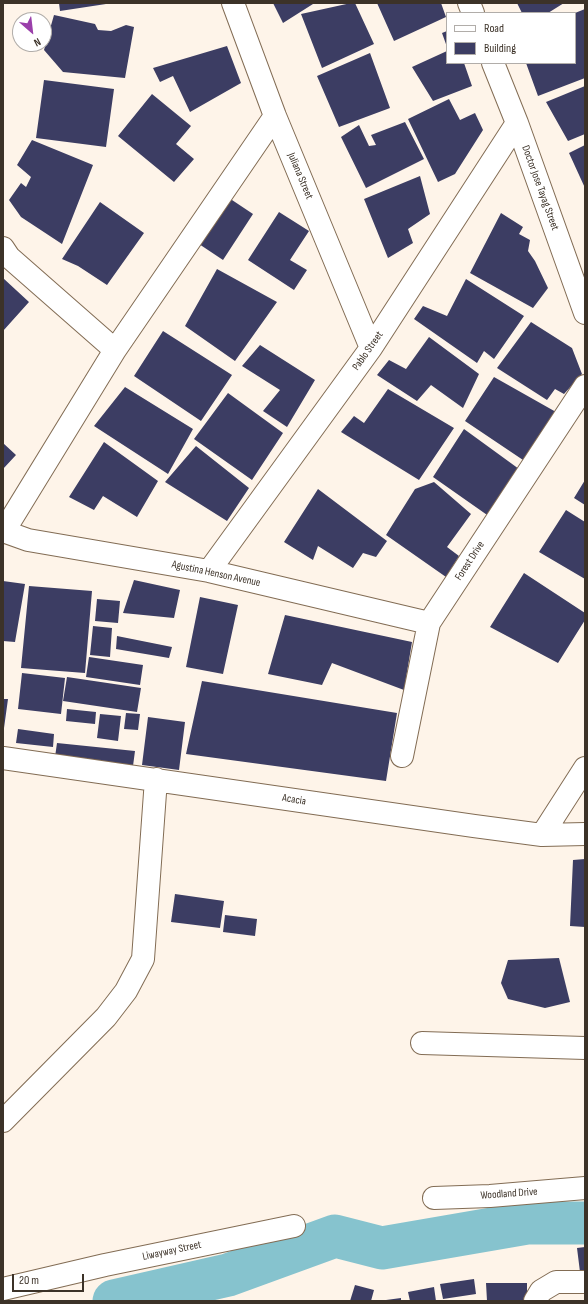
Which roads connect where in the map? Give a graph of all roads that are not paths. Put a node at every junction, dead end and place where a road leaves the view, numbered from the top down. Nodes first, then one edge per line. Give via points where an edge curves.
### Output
1 (233, 3) edge
2 (493, 64) edge
3 (275, 116) junction
4 (518, 123) junction
5 (3, 248) edge
6 (585, 314) edge
7 (371, 348) junction
8 (115, 350) junction
9 (585, 386) edge
10 (3, 531) edge
11 (209, 571) junction
12 (429, 623) junction
13 (402, 756) dead end
14 (3, 758) edge
15 (585, 768) edge
16 (156, 779) junction
17 (585, 834) edge
18 (542, 835) junction
19 (422, 1043) dead end
20 (585, 1048) edge
21 (3, 1121) edge
22 (585, 1188) edge
23 (434, 1198) dead end
24 (294, 1226) dead end
25 (585, 1282) edge
26 (3, 1289) edge
27 (535, 1301) edge

1 - 3 street, Juliana Street
2 - 4 street, Doctor Jose Tayag Street
3 - 7 street, Juliana Street
3 - 8 street
4 - 6 street, Doctor Jose Tayag Street
4 - 7 street, Pablo Street
5 - 8 street
7 - 11 street, Pablo Street
8 - 10 street
9 - 12 street, Forest Drive
10 - 11 street, Agustina Henson Avenue via 28,540
11 - 12 street, Agustina Henson Avenue
12 - 13 street, Forest Drive
14 - 16 street, Acacia
15 - 18 street
16 - 18 street, Acacia
16 - 21 street via 143,959 126,991 106,1017
17 - 18 street, Acacia
19 - 20 street
22 - 23 street, Woodland Drive
24 - 26 street, Liwayway Street
25 - 27 street via 556,1282 541,1291

